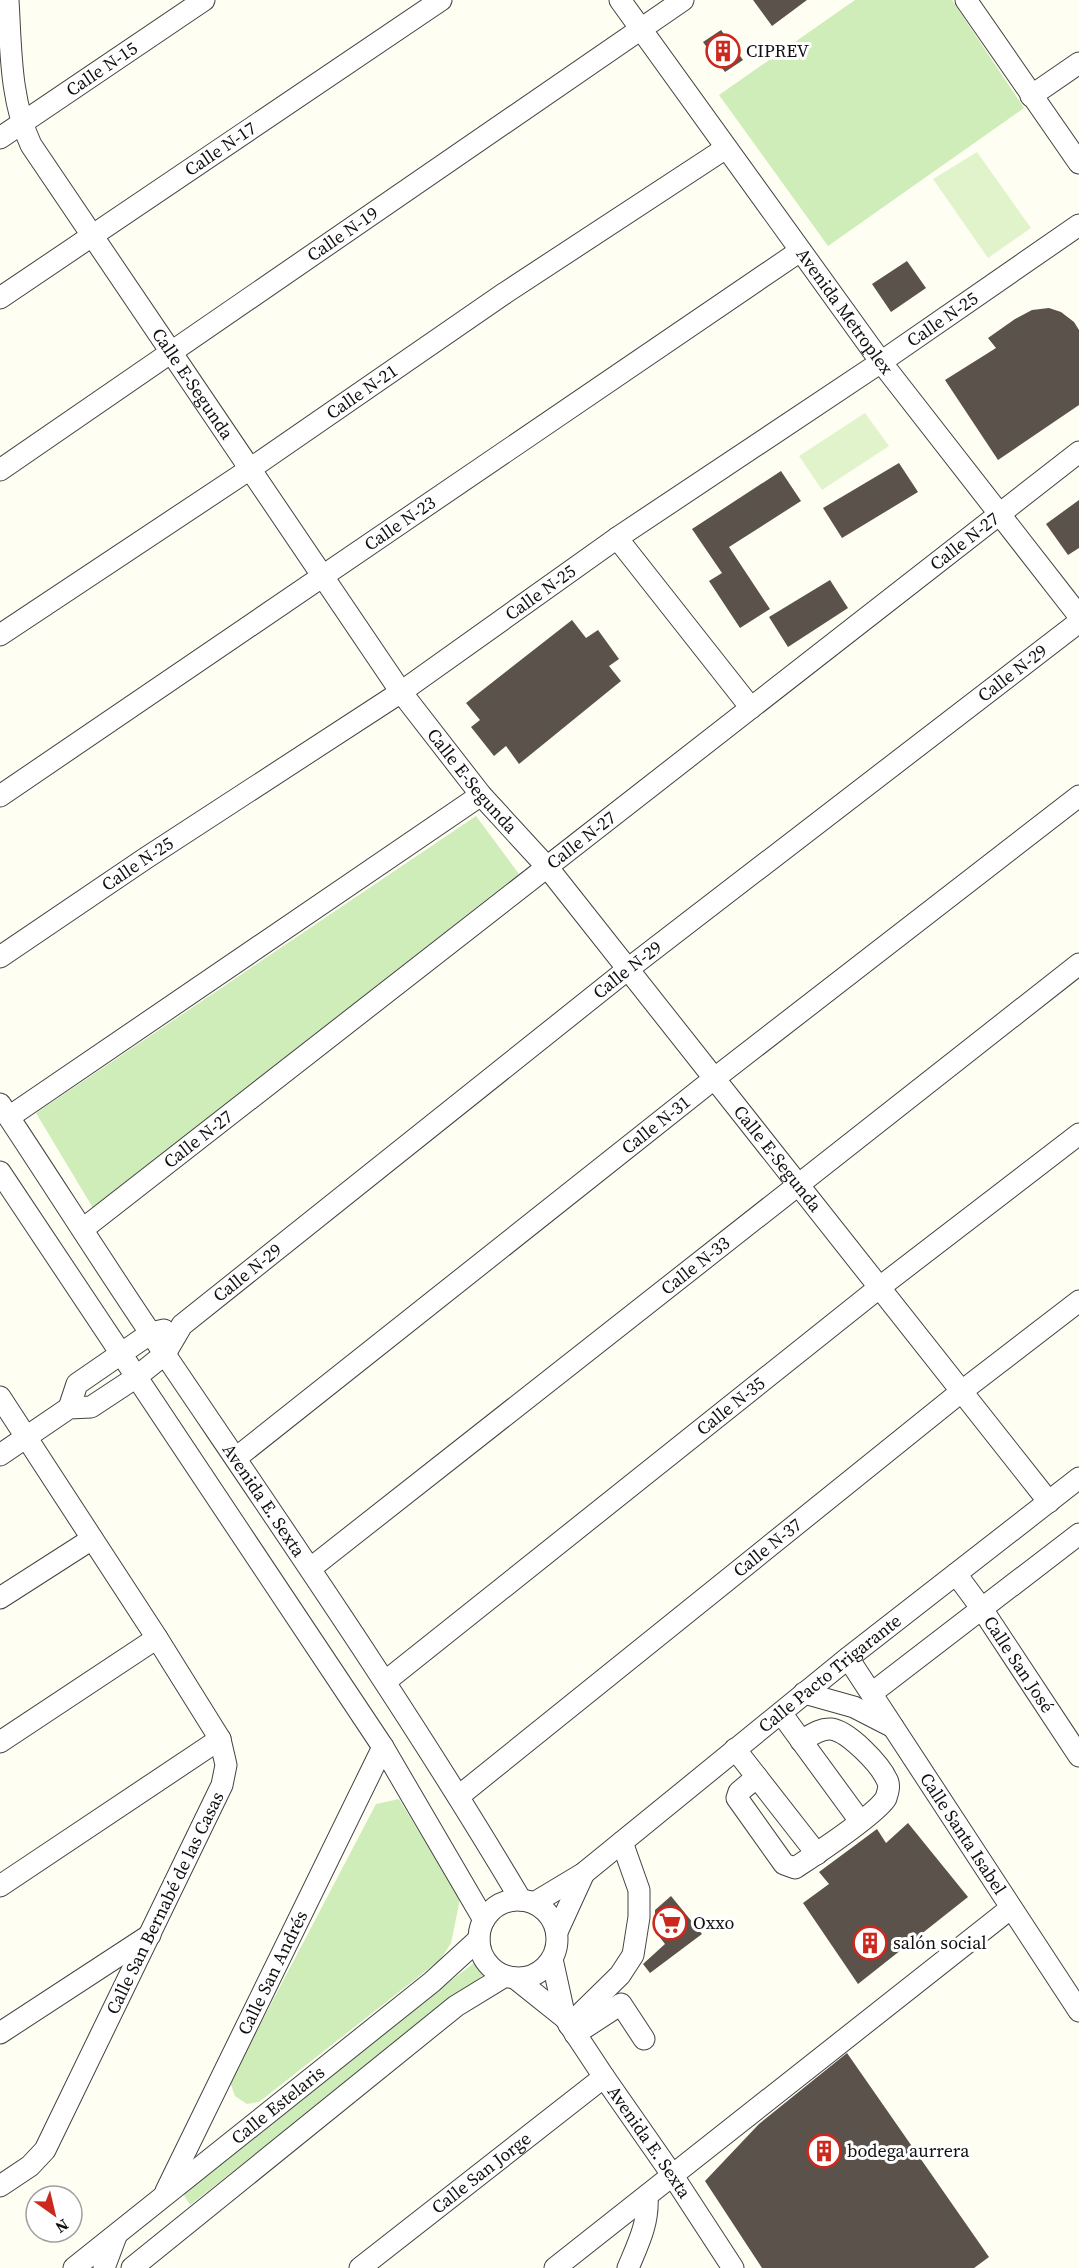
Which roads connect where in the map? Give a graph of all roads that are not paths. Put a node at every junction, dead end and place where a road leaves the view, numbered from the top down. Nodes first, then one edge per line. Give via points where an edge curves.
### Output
1 (8, 0) edge
2 (204, 0) edge
3 (441, 0) edge
4 (620, 0) edge
5 (683, 0) edge
6 (966, 0) edge
7 (640, 29) junction
8 (1079, 63) edge
9 (1031, 96) junction
10 (21, 123) junction
11 (0, 138) edge
12 (726, 148) junction
13 (1079, 164) edge
14 (1079, 225) edge
15 (91, 235) junction
16 (800, 250) junction
17 (0, 298) edge
18 (171, 352) junction
19 (881, 362) junction
20 (1079, 452) edge
21 (250, 469) junction
22 (0, 470) edge
23 (1000, 514) junction
24 (617, 538) junction
25 (323, 578) junction
26 (1079, 616) edge
27 (1079, 622) edge
28 (0, 635) edge
29 (401, 692) junction
30 (751, 708) junction
31 (481, 795) junction
32 (0, 796) edge
33 (1079, 796) edge
34 (548, 868) junction
35 (0, 957) edge
36 (1079, 964) edge
37 (628, 969) junction
38 (715, 1078) junction
39 (4, 1111) edge
40 (1079, 1134) edge
41 (0, 1172) edge
42 (799, 1185) junction
43 (82, 1229) junction
44 (880, 1287) junction
45 (1079, 1301) edge
46 (182, 1325) junction
47 (151, 1333) junction
48 (120, 1354) junction
49 (165, 1354) junction
50 (135, 1378) junction
51 (962, 1391) junction
52 (0, 1396) edge
53 (69, 1408) junction
54 (26, 1438) junction
55 (0, 1455) edge
56 (236, 1458) junction
57 (1079, 1478) edge
58 (1048, 1502) junction
59 (1079, 1534) edge
60 (92, 1539) junction
61 (311, 1568) junction
62 (956, 1574) junction
63 (0, 1598) edge
64 (982, 1609) junction
65 (157, 1638) junction
66 (848, 1658) junction
67 (386, 1681) junction
68 (872, 1693) junction
69 (804, 1694) junction
70 (781, 1713) junction
71 (896, 1729) junction
72 (220, 1739) junction
73 (801, 1741) junction
74 (0, 1742) edge
75 (383, 1747) junction
76 (735, 1749) junction
77 (1079, 1756) edge
78 (757, 1777) junction
79 (459, 1796) junction
80 (860, 1821) junction
81 (622, 1842) junction
82 (817, 1854) junction
83 (584, 1873) junction
84 (0, 1886) edge
85 (527, 1901) junction
86 (1011, 1908) junction
87 (481, 1929) junction
88 (557, 1932) junction
89 (151, 1934) junction
90 (552, 1959) junction
91 (510, 1977) junction
92 (1079, 2011) edge
93 (570, 2026) junction
94 (0, 2033) edge
95 (644, 2039) dead end
96 (604, 2077) junction
97 (674, 2176) junction
98 (0, 2186) edge
99 (647, 2196) junction
100 (162, 2198) junction
101 (116, 2235) junction
102 (74, 2268) edge
103 (104, 2268) edge
104 (132, 2268) edge
105 (360, 2268) edge
106 (555, 2268) edge
107 (628, 2268) edge
108 (733, 2268) edge

1 - 10 street, Calle E-Segunda via 13,76
2 - 10 street, Calle N-15
3 - 15 street, Calle N-17
4 - 7 street, Avenida Metroplex
5 - 7 street, Calle N-19
6 - 9 street
7 - 12 street, Avenida Metroplex
7 - 18 street, Calle N-19
8 - 9 street
9 - 13 street
10 - 11 street, Calle N-15
10 - 15 street, Calle E-Segunda via 31,145
12 - 16 street, Avenida Metroplex
12 - 21 street, Calle N-21 via 505,293
14 - 19 street, Calle N-25
15 - 17 street, Calle N-17
15 - 18 street, Calle E-Segunda
16 - 19 street, Avenida Metroplex
16 - 25 street, Calle N-23
18 - 21 street, Calle E-Segunda
18 - 22 street, Calle N-19
19 - 23 street, Avenida Metroplex
19 - 24 street, Calle N-25
20 - 23 street, Calle N-27
21 - 25 street, Calle E-Segunda
21 - 28 street, Calle N-21
23 - 26 street, Avenida Metroplex
23 - 30 street, Calle N-27
24 - 29 street, Calle N-25
24 - 30 street
25 - 29 street, Calle E-Segunda
25 - 32 street, Calle N-23
27 - 37 street, Calle N-29
29 - 31 street, Calle E-Segunda
29 - 35 street, Calle N-25
30 - 34 street, Calle N-27
31 - 34 street, Calle E-Segunda
31 - 39 street
33 - 38 street, Calle N-31
34 - 37 street, Calle E-Segunda
34 - 43 street, Calle N-27
36 - 42 street, Calle N-33
37 - 38 street, Calle E-Segunda
37 - 46 street, Calle N-29
38 - 42 street, Calle E-Segunda
38 - 56 street, Calle N-31
39 - 43 street, Avenida E. Sexta
40 - 44 street, Calle N-35
41 - 48 street
42 - 44 street, Calle E-Segunda
42 - 61 street, Calle N-33
43 - 47 street, Avenida E. Sexta
44 - 51 street, Calle E-Segunda
44 - 67 street, Calle N-35
45 - 51 street, Calle N-37
46 - 47 street, Calle N-29
46 - 49 street, Calle N-29
47 - 48 street, Calle N-29
47 - 49 street, Avenida E. Sexta
48 - 50 street
48 - 53 street, Calle N-29 via 77,1384
49 - 50 street
49 - 56 street, Avenida E. Sexta
50 - 53 street via 91,1407
50 - 75 street
51 - 58 street, Calle E-Segunda
51 - 79 street, Calle N-37
52 - 54 street, Calle San Bernabé de las Casas
53 - 54 street
54 - 55 street
54 - 60 street, Calle San Bernabé de las Casas
56 - 61 street, Avenida E. Sexta
57 - 58 street, Calle Pacto Trigarante
58 - 62 street, Calle Pacto Trigarante
59 - 64 street
60 - 63 street
60 - 65 street, Calle San Bernabé de las Casas
61 - 67 street, Avenida E. Sexta
62 - 64 street, Calle San José
62 - 66 street, Calle Pacto Trigarante
64 - 68 street
64 - 77 street, Calle San José
65 - 72 street, Calle San Bernabé de las Casas
65 - 74 street
66 - 68 street, Calle Santa Isabel
66 - 69 street, Calle Pacto Trigarante
67 - 79 street, Avenida E. Sexta
68 - 71 street, Calle Santa Isabel
69 - 70 street, Calle Pacto Trigarante
69 - 71 street via 855,1707
70 - 73 street
70 - 76 street, Calle Pacto Trigarante
71 - 86 street, Calle Santa Isabel
72 - 84 street
72 - 89 street, Calle San Bernabé de las Casas via 225,1778
73 - 80 street
73 - 80 street via 822,1730 832,1729 849,1736 887,1780 885,1800
75 - 87 street
75 - 100 street, Calle San Andrés
76 - 78 street
76 - 81 street, Calle Pacto Trigarante
78 - 82 street
78 - 82 street via 737,1798 784,1863 795,1868
79 - 85 street, Avenida E. Sexta
80 - 82 street
81 - 83 street, Calle Pacto Trigarante
81 - 93 street via 639,1890 633,1955 614,1981
83 - 85 street, Calle Pacto Trigarante
83 - 88 street, Calle Pacto Trigarante
85 - 87 street via 506,1902 494,1908
85 - 88 street via 548,1914
86 - 92 street, Calle Santa Isabel
86 - 97 street
87 - 91 street via 482,1954 491,1967
87 - 100 street, Calle Estelaris via 432,1982
88 - 90 street
89 - 94 street
89 - 98 street, Calle San Bernabé de las Casas via 45,2150 30,2166
90 - 91 street via 532,1976
90 - 93 street, Avenida E. Sexta
91 - 93 street, Avenida E. Sexta
91 - 104 street, Calle Estelaris via 456,2006
93 - 95 street via 621,2004
93 - 96 street, Avenida E. Sexta
96 - 97 street, Avenida E. Sexta
96 - 105 street, Calle San Jorge
97 - 99 street
97 - 108 street, Avenida E. Sexta
99 - 106 street
99 - 107 street via 646,2225
100 - 101 street, Calle Estelaris
101 - 102 street, Calle Estelaris
101 - 103 street

